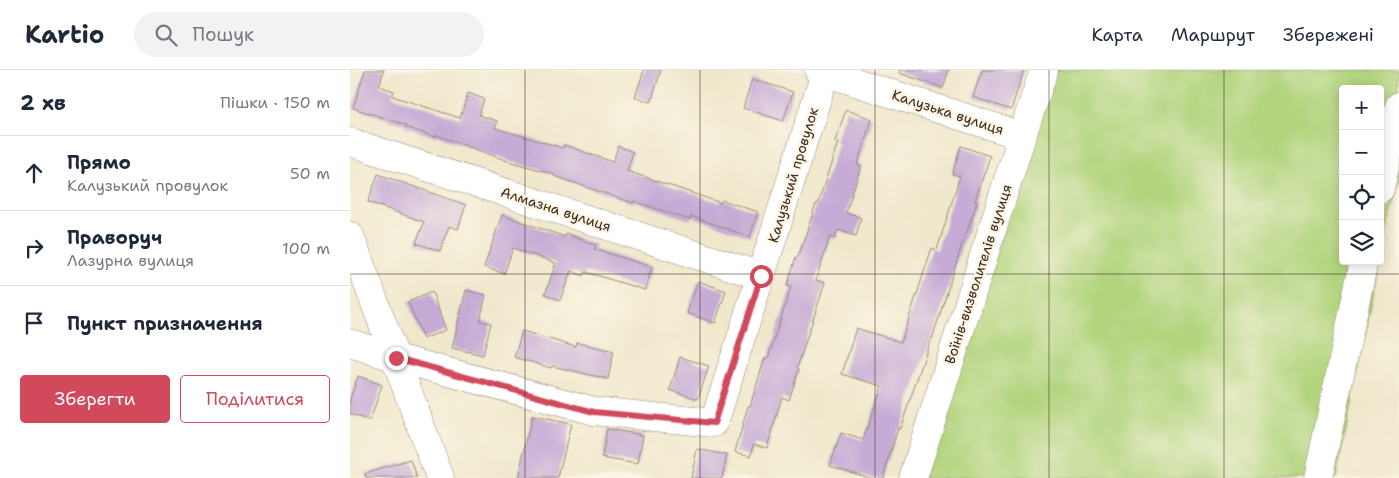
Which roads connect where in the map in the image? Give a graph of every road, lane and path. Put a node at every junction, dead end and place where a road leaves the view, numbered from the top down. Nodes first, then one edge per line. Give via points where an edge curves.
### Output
1 (1044, 70) edge
2 (823, 71) edge
3 (1399, 106) edge
4 (1022, 136) junction
5 (350, 142) edge
6 (1383, 175) edge
7 (350, 236) edge
8 (1363, 265) edge
9 (761, 276) junction
10 (350, 343) edge
11 (396, 358) junction
12 (440, 478) edge
13 (913, 478) edge
14 (1318, 478) edge

1 - 4 street, Воїнів-визволителів вулиця
2 - 4 street, Калузька вулиця
2 - 9 street, Калузький провулок
3 - 6 street
4 - 13 street, Воїнів-визволителів вулиця
5 - 9 street, Алмазна вулиця
7 - 11 street
8 - 14 street
9 - 11 street, Калузький провулок via 714,423 594,412
10 - 11 street
11 - 12 street

